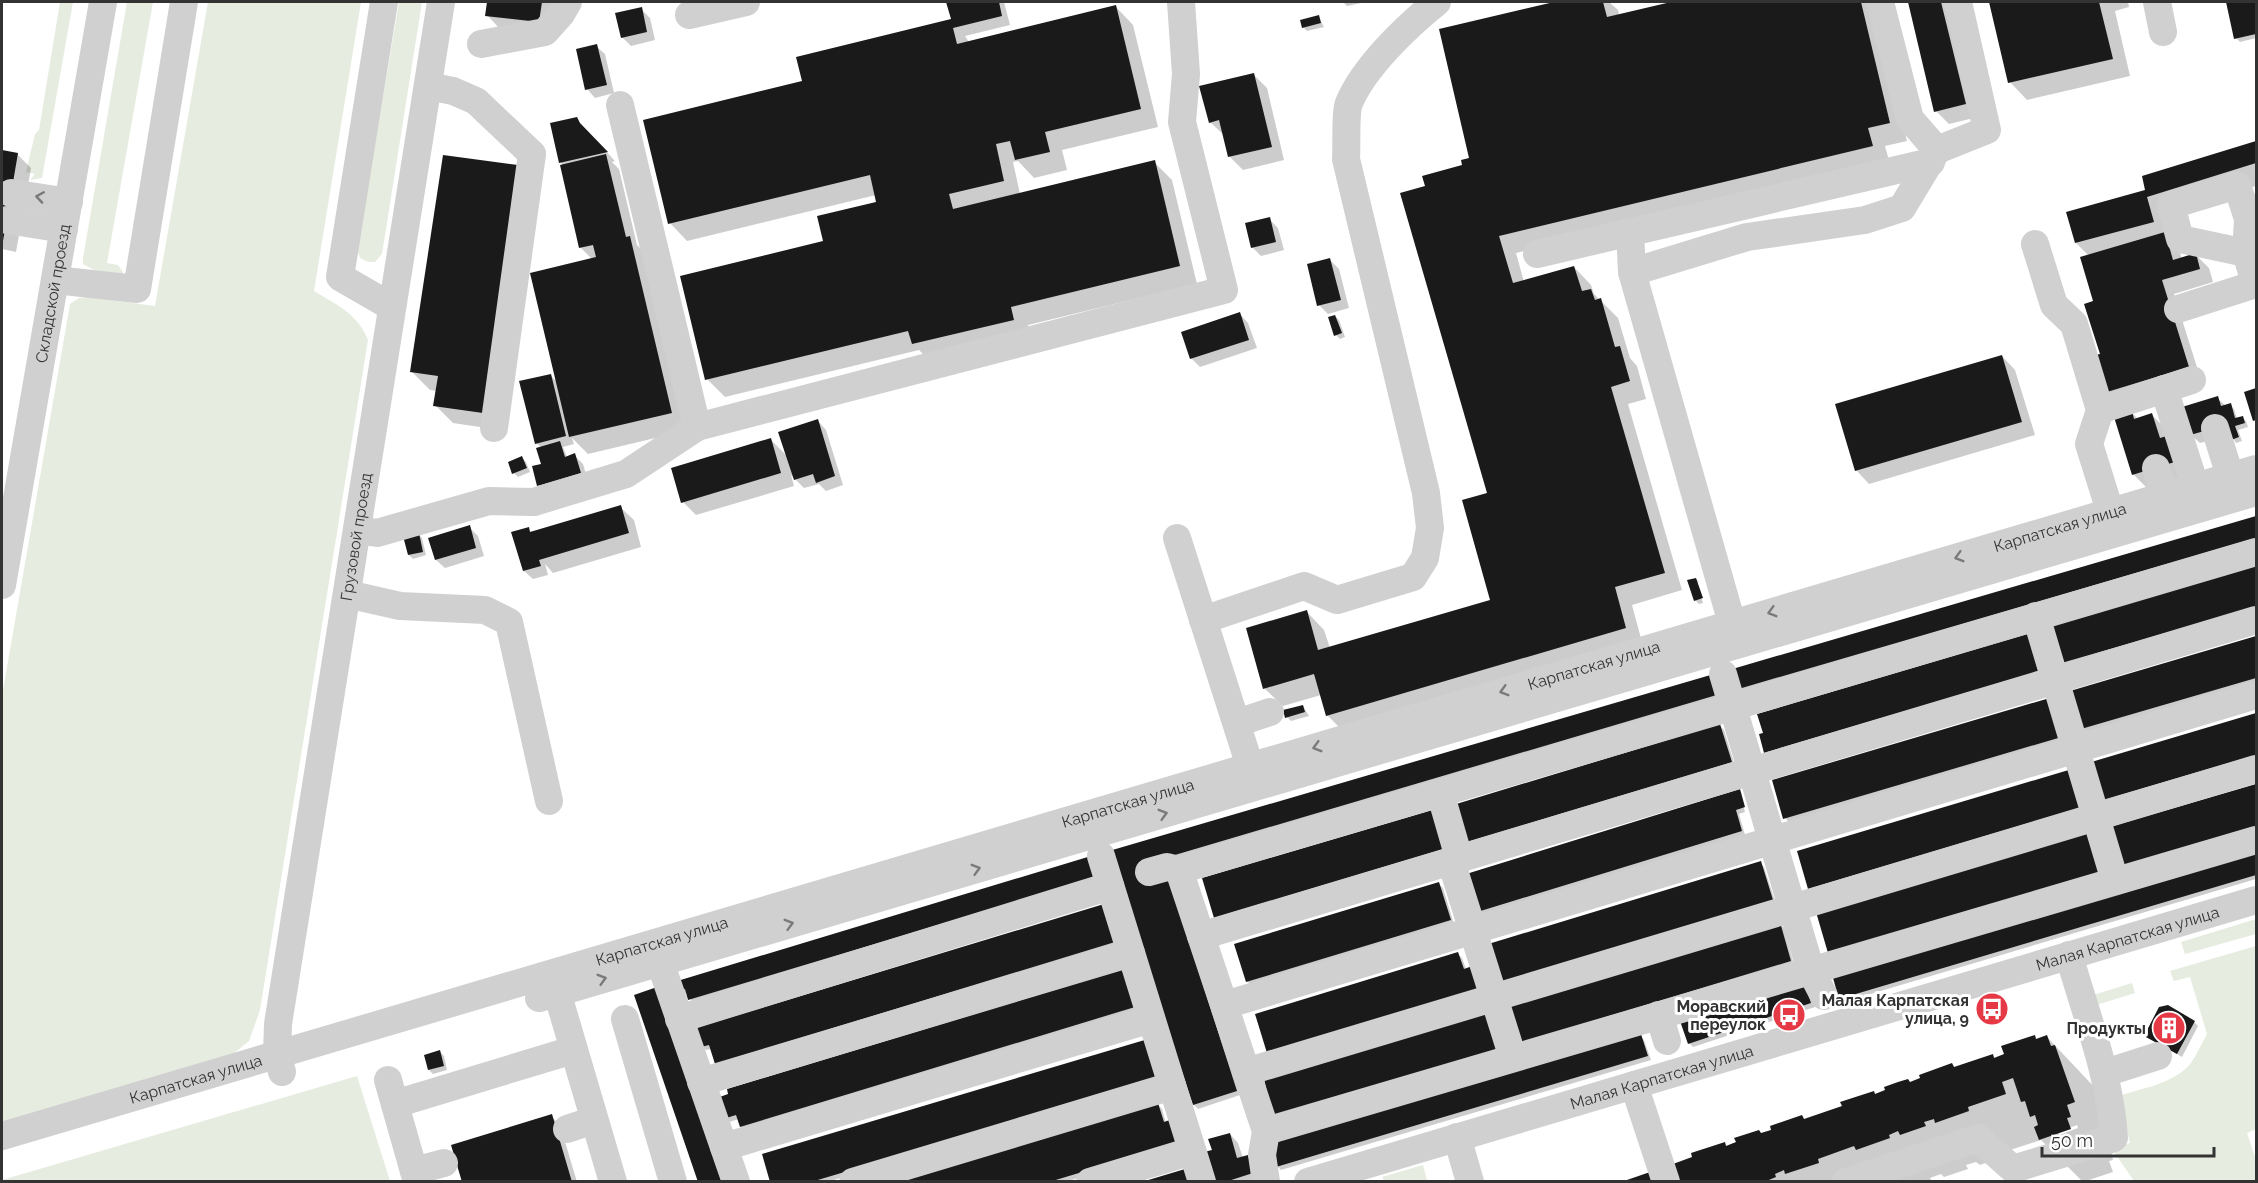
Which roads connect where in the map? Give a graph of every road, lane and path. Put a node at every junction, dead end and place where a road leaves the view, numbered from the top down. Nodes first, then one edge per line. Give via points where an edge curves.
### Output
1 (103, 2) edge
2 (184, 2) edge
3 (384, 2) edge
4 (441, 2) edge
5 (568, 2) edge
6 (746, 2) edge
7 (1181, 2) edge
8 (1437, 2) edge
9 (1880, 2) edge
10 (1958, 2) edge
11 (2157, 2) edge
12 (689, 15) dead end
13 (2163, 32) dead end
14 (481, 44) dead end
15 (428, 86) junction
16 (620, 105) dead end
17 (1934, 156) junction
18 (9, 206) dead end
19 (66, 215) junction
20 (2252, 218) edge
21 (1630, 232) junction
22 (2035, 244) dead end
23 (2246, 253) junction
24 (1537, 254) dead end
25 (1632, 272) junction
26 (55, 280) junction
27 (2256, 284) edge
28 (392, 307) junction
29 (2178, 309) dead end
30 (2192, 380) dead end
31 (2164, 389) junction
32 (2100, 410) junction
33 (697, 427) junction
34 (494, 428) dead end
35 (2216, 428) dead end
36 (2156, 468) dead end
37 (2245, 484) edge
38 (2199, 497) junction
39 (2168, 507) junction
40 (2114, 522) junction
41 (357, 530) junction
42 (1177, 538) dead end
43 (2256, 552) edge
44 (3, 567) edge
45 (347, 594) junction
46 (2036, 616) junction
47 (1203, 620) junction
48 (2256, 620) edge
49 (1735, 634) junction
50 (1723, 674) dead end
51 (2055, 681) junction
52 (2256, 694) edge
53 (1733, 706) junction
54 (1270, 712) dead end
55 (1237, 723) junction
56 (2076, 749) junction
57 (2256, 769) edge
58 (1752, 771) junction
59 (1254, 776) junction
60 (1440, 792) junction
61 (549, 801) dead end
62 (2096, 817) junction
63 (1772, 840) junction
64 (2256, 840) edge
65 (1101, 856) dead end
66 (1455, 860) junction
67 (1179, 870) junction
68 (1149, 872) dead end
69 (2115, 881) junction
70 (1110, 886) junction
71 (2256, 900) edge
72 (1792, 908) junction
73 (1473, 930) junction
74 (1201, 936) junction
75 (1131, 953) junction
76 (2069, 955) junction
77 (660, 962) junction
78 (1811, 971) junction
79 (557, 992) junction
80 (1824, 996) dead end
81 (1494, 997) junction
82 (1224, 1005) junction
83 (625, 1019) dead end
84 (679, 1019) junction
85 (1151, 1019) junction
86 (573, 1050) junction
87 (2158, 1056) dead end
88 (1513, 1058) junction
89 (280, 1064) junction
90 (1246, 1072) junction
91 (2104, 1073) junction
92 (701, 1082) junction
93 (1634, 1084) junction
94 (1172, 1086) junction
95 (594, 1120) junction
96 (567, 1129) dead end
97 (1266, 1131) junction
98 (2, 1136) edge
99 (1457, 1137) junction
100 (724, 1147) junction
101 (1192, 1151) junction
102 (2, 1155) edge
103 (444, 1163) dead end
104 (416, 1176) edge
105 (613, 1182) edge
106 (673, 1182) edge
107 (736, 1182) edge
108 (852, 1182) edge
109 (1090, 1182) edge
110 (1202, 1182) edge
111 (1266, 1182) edge
112 (1308, 1182) edge
113 (1470, 1182) edge
114 (1666, 1182) edge
115 (1846, 1182) edge

1 - 19 street, Складской проезд
2 - 26 street via 137,289
3 - 28 street via 340,278
4 - 15 street, Грузовой проезд
5 - 14 street via 545,32
6 - 12 street
7 - 33 street via 1186,74 1182,122 1224,290
8 - 47 street via 1409,26 1371,69 1348,105 1346,159 1426,493 1430,528 1425,558 1413,577 1337,600 1304,586
9 - 17 street via 1910,119
10 - 17 street via 1987,130
11 - 13 street
15 - 28 street, Грузовой проезд
15 - 34 street via 476,100 532,154
16 - 33 street
17 - 21 street
17 - 25 street via 1902,208 1865,220 1747,237
18 - 19 street
19 - 26 street, Складской проезд
20 - 23 street
20 - 23 street via 2237,185 2171,205 2180,239
21 - 24 street
21 - 25 street
22 - 32 street via 2054,305 2074,324
23 - 27 street
25 - 49 street
26 - 44 street, Складской проезд
27 - 29 street
28 - 41 street, Грузовой проезд
30 - 31 street
31 - 32 street
31 - 38 street
32 - 40 street via 2089,444
33 - 41 street via 626,474 534,502 489,501 377,532
35 - 37 street
36 - 39 street
37 - 38 street, Карпатская улица
38 - 39 street, Карпатская улица
39 - 40 street, Карпатская улица
40 - 49 street, Карпатская улица
41 - 45 street, Грузовой проезд
42 - 47 street
43 - 46 street
45 - 61 street via 400,606 485,610 509,622
45 - 89 street, Грузовой проезд via 278,1024
46 - 51 street
46 - 53 street
47 - 55 street
48 - 51 street
49 - 59 street, Карпатская улица
50 - 53 street
51 - 56 street
51 - 58 street
52 - 56 street
53 - 58 street
53 - 60 street
54 - 55 street
55 - 59 street
56 - 62 street
56 - 63 street
57 - 62 street
58 - 63 street
58 - 66 street
77 -> 59 street, Карпатская улица
59 - 89 street, Карпатская улица
60 - 66 street
60 - 67 street
62 - 69 street
62 - 72 street
63 - 72 street
63 - 73 street
64 - 69 street
65 - 70 street
66 - 73 street
66 - 74 street
67 - 68 street via 1167,867
67 - 74 street
69 - 78 street
70 - 75 street
70 - 84 street
71 - 76 street, Малая Карпатская улица
72 - 78 street
72 - 81 street
73 - 81 street
73 - 82 street
74 - 82 street
75 - 85 street
75 - 92 street
76 - 91 street
76 - 93 street, Малая Карпатская улица
79 -> 77 street, Карпатская улица
77 - 84 street
78 - 80 street
78 - 88 street via 1663,1028
79 - 86 street
79 - 89 street, Карпатская улица
81 - 88 street
81 - 90 street
82 - 90 street
83 - 106 street
84 - 92 street
85 - 94 street
85 - 100 street
86 - 95 street
86 - 104 street via 391,1092
87 - 91 street
88 - 97 street
89 - 98 street, Карпатская улица
89 - 102 street, Карпатская улица
90 - 97 street
91 - 115 street via 2114,1138 2013,1169 1978,1138
92 - 100 street
93 - 99 street, Малая Карпатская улица
93 - 114 street
94 - 101 street
94 - 108 street
95 - 96 street
95 - 105 street
97 - 111 street via 1262,1155
99 - 112 street, Малая Карпатская улица
99 - 113 street
100 - 107 street
101 - 109 street
101 - 110 street
103 - 104 street

